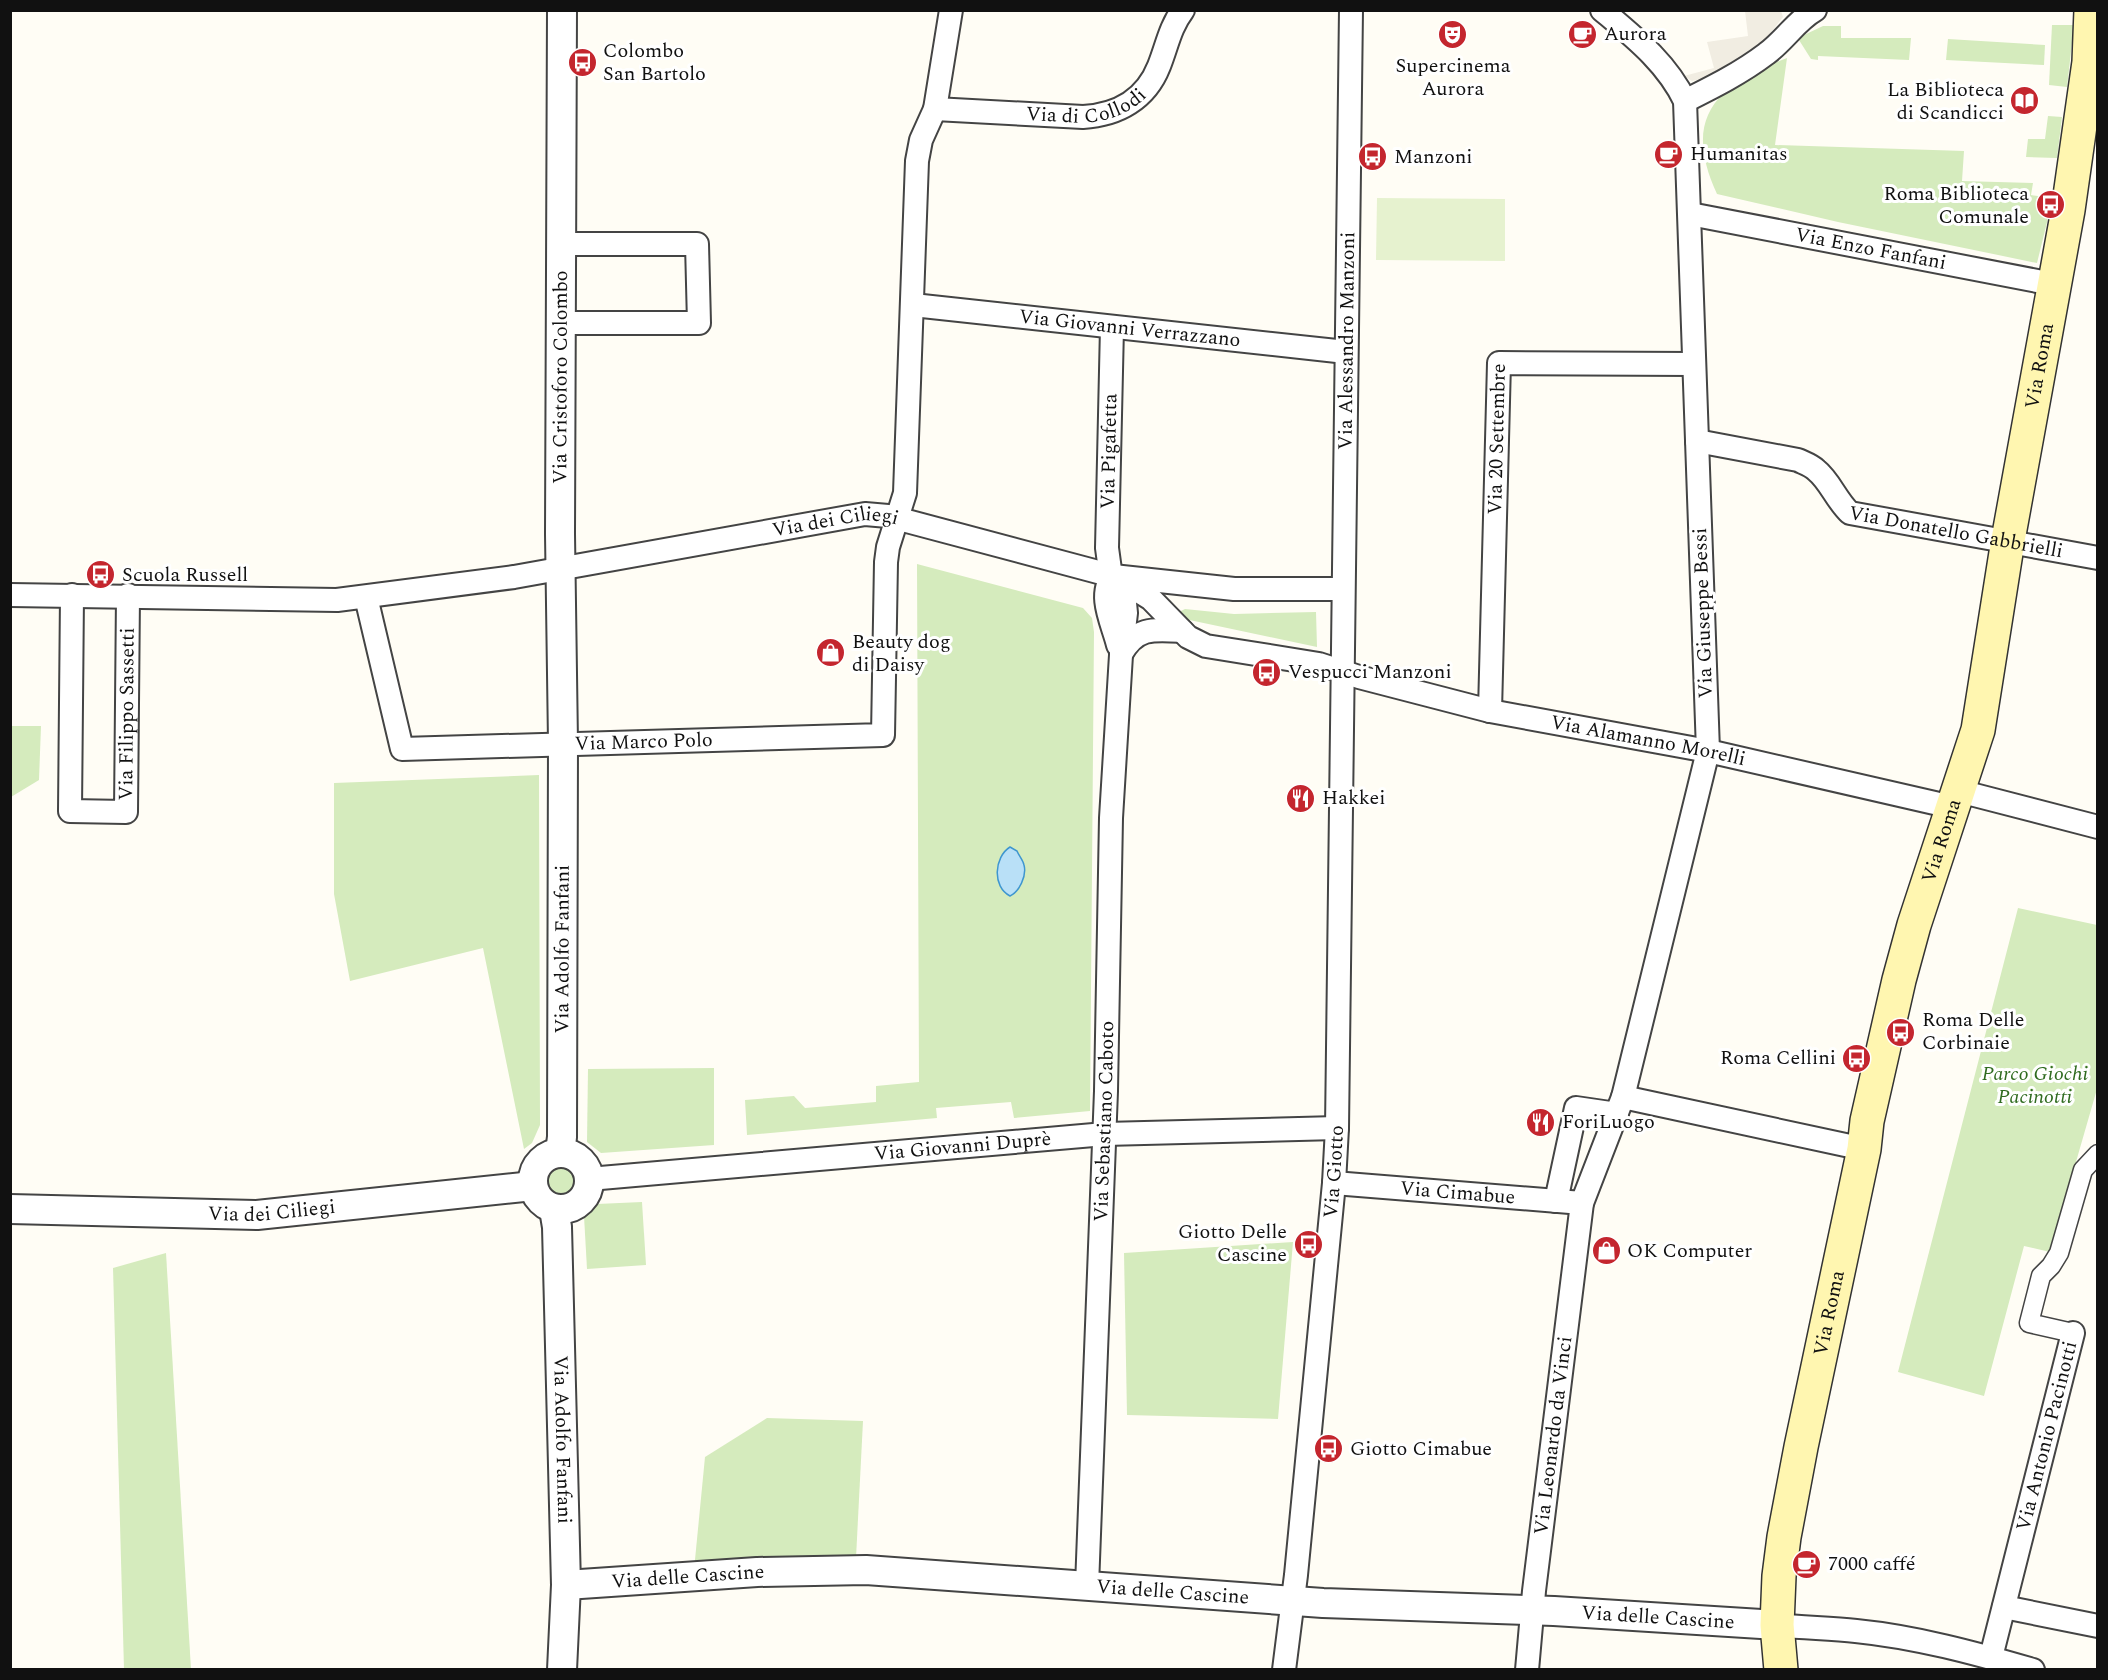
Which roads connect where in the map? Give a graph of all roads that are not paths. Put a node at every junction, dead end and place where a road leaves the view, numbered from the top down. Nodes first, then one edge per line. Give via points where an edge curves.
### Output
1 (562, 10) edge
2 (951, 10) edge
3 (1184, 10) edge
4 (1351, 10) edge
5 (1602, 10) edge
6 (1815, 10) edge
7 (2079, 10) edge
8 (2091, 11) edge
9 (1685, 102) junction
10 (935, 109) junction
11 (1690, 214) junction
12 (562, 244) junction
13 (2053, 284) junction
14 (913, 305) junction
15 (561, 323) junction
16 (1112, 327) junction
17 (1346, 352) junction
18 (1694, 364) junction
19 (1697, 441) junction
20 (897, 518) junction
21 (2008, 540) junction
22 (2097, 558) edge
23 (561, 569) junction
24 (1113, 576) junction
25 (1196, 586) junction
26 (1343, 588) junction
27 (10, 595) edge
28 (72, 595) junction
29 (128, 595) junction
30 (366, 597) junction
31 (1176, 624) junction
32 (1121, 655) junction
33 (1343, 672) junction
34 (1490, 711) junction
35 (563, 743) junction
36 (1708, 751) junction
37 (1955, 799) junction
38 (2097, 827) edge
39 (1620, 1105) junction
40 (1337, 1128) junction
41 (1104, 1134) junction
42 (1864, 1149) junction
43 (560, 1153) junction
44 (2097, 1154) edge
45 (589, 1179) junction
46 (1335, 1183) junction
47 (533, 1186) junction
48 (1556, 1201) junction
49 (1582, 1203) junction
50 (10, 1209) edge
51 (554, 1209) junction
52 (2073, 1334) joint
53 (566, 1585) junction
54 (1087, 1586) junction
55 (1292, 1601) junction
56 (2004, 1607) junction
57 (1532, 1611) junction
58 (1778, 1625) junction
59 (2097, 1626) edge
60 (1990, 1658) junction
61 (562, 1670) edge
62 (1284, 1670) edge
63 (1527, 1670) edge
64 (1781, 1670) edge
65 (2033, 1670) edge

1 - 12 street, Via Cristoforo Colombo
2 - 10 street, Via dei Ciliegi
3 - 10 street, Via di Collodi via 1172,26 1152,81 1121,110 1083,117
4 - 17 street, Via Alessandro Manzoni
5 - 9 street via 1662,65
6 - 9 street via 1766,55
7 - 8 street
8 - 13 main road, Via Roma via 2089,62
9 - 11 street, Via Giuseppe Bessi
10 - 14 street, Via dei Ciliegi via 921,140 917,161
11 - 13 street, Via Enzo Fanfani
11 - 18 street, Via Giuseppe Bessi
12 - 15 street, Via Cristoforo Colombo
12 - 15 street via 697,244 699,322
13 - 21 main road, Via Roma
14 - 16 street, Via Giovanni Verrazzano
14 - 20 street, Via dei Ciliegi via 905,493
15 - 23 street, Via Cristoforo Colombo
16 - 17 street, Via Giovanni Verrazzano
16 - 24 street, Via Pigafetta via 1107,548
17 - 26 street, Via Alessandro Manzoni
18 - 19 street, Via Giuseppe Bessi
18 - 34 street, Via 20 Settembre via 1499,363
19 - 21 street, Via Donatello Gabbrielli via 1798,460 1811,466 1850,513
19 - 36 street, Via Giuseppe Bessi
20 - 23 street, Via dei Ciliegi via 854,515
20 - 24 street
20 - 35 street, Via Marco Polo via 886,562 883,735
21 - 22 street, Via Donatello Gabbrielli
21 - 37 main road, Via Roma via 1978,730
23 - 30 street, Via dei Ciliegi
23 - 35 street, Via Cristoforo Colombo
24 - 25 street
24 - 31 street, Via Alamanno Morelli via 1143,592
24 - 32 street, Via Sebastiano Caboto via 1123,589 1126,604
25 - 26 street
25 - 31 street via 1179,599
26 - 33 street, Via Alessandro Manzoni
27 - 28 street
28 - 29 street
28 - 29 street, Via Filippo Sassetti via 70,811 126,812
29 - 30 street, Via dei Ciliegi via 337,600
30 - 35 street, Via Marco Polo via 402,749
31 - 32 street via 1136,635
31 - 33 street, Via Alamanno Morelli via 1193,641 1206,646 1319,664
32 - 41 street, Via Sebastiano Caboto via 1111,818
33 - 34 street, Via Alamanno Morelli
33 - 40 street, Via Giotto
34 - 36 street, Via Alamanno Morelli
35 - 43 street, Via Adolfo Fanfani
36 - 37 street, Via Alamanno Morelli
36 - 39 street, Via Giuseppe Bessi
37 - 38 street, Via Alamanno Morelli
37 - 42 main road, Via Roma via 1899,980
39 - 42 street
39 - 48 street via 1576,1108
39 - 49 street, Via Leonardo da Vinci
40 - 41 street, Via Giovanni Duprè
40 - 46 street, Via Giotto
41 - 45 street, Via Giovanni Duprè
41 - 54 street, Via Sebastiano Caboto
42 - 58 main road, Via Roma via 1786,1526
43 - 45 street via 583,1164
43 - 47 street via 538,1166
44 - 52 street, Via Antonio Pacinotti via 2083,1170 2059,1253 2041,1276 2029,1323
45 - 51 street via 579,1203
46 - 48 street, Via Cimabue
46 - 55 street, Via Giotto
47 - 50 street, Via dei Ciliegi via 257,1215
47 - 51 street via 540,1199
48 - 49 street, Via Cimabue
49 - 57 street, Via Leonardo da Vinci
51 - 53 street, Via Adolfo Fanfani
52 - 56 street, Via Antonio Pacinotti
53 - 54 street, Via delle Cascine via 757,1572 866,1570
53 - 61 street, Via Adolfo Fanfani
54 - 55 street, Via delle Cascine
55 - 57 street, Via delle Cascine
55 - 62 street, Via Giotto
56 - 59 street
56 - 60 street, Via Antonio Pacinotti
57 - 58 street, Via delle Cascine
57 - 63 street, Via Leonardo da Vinci
58 - 60 street via 1900,1637
58 - 64 main road, Via Roma
60 - 65 street

